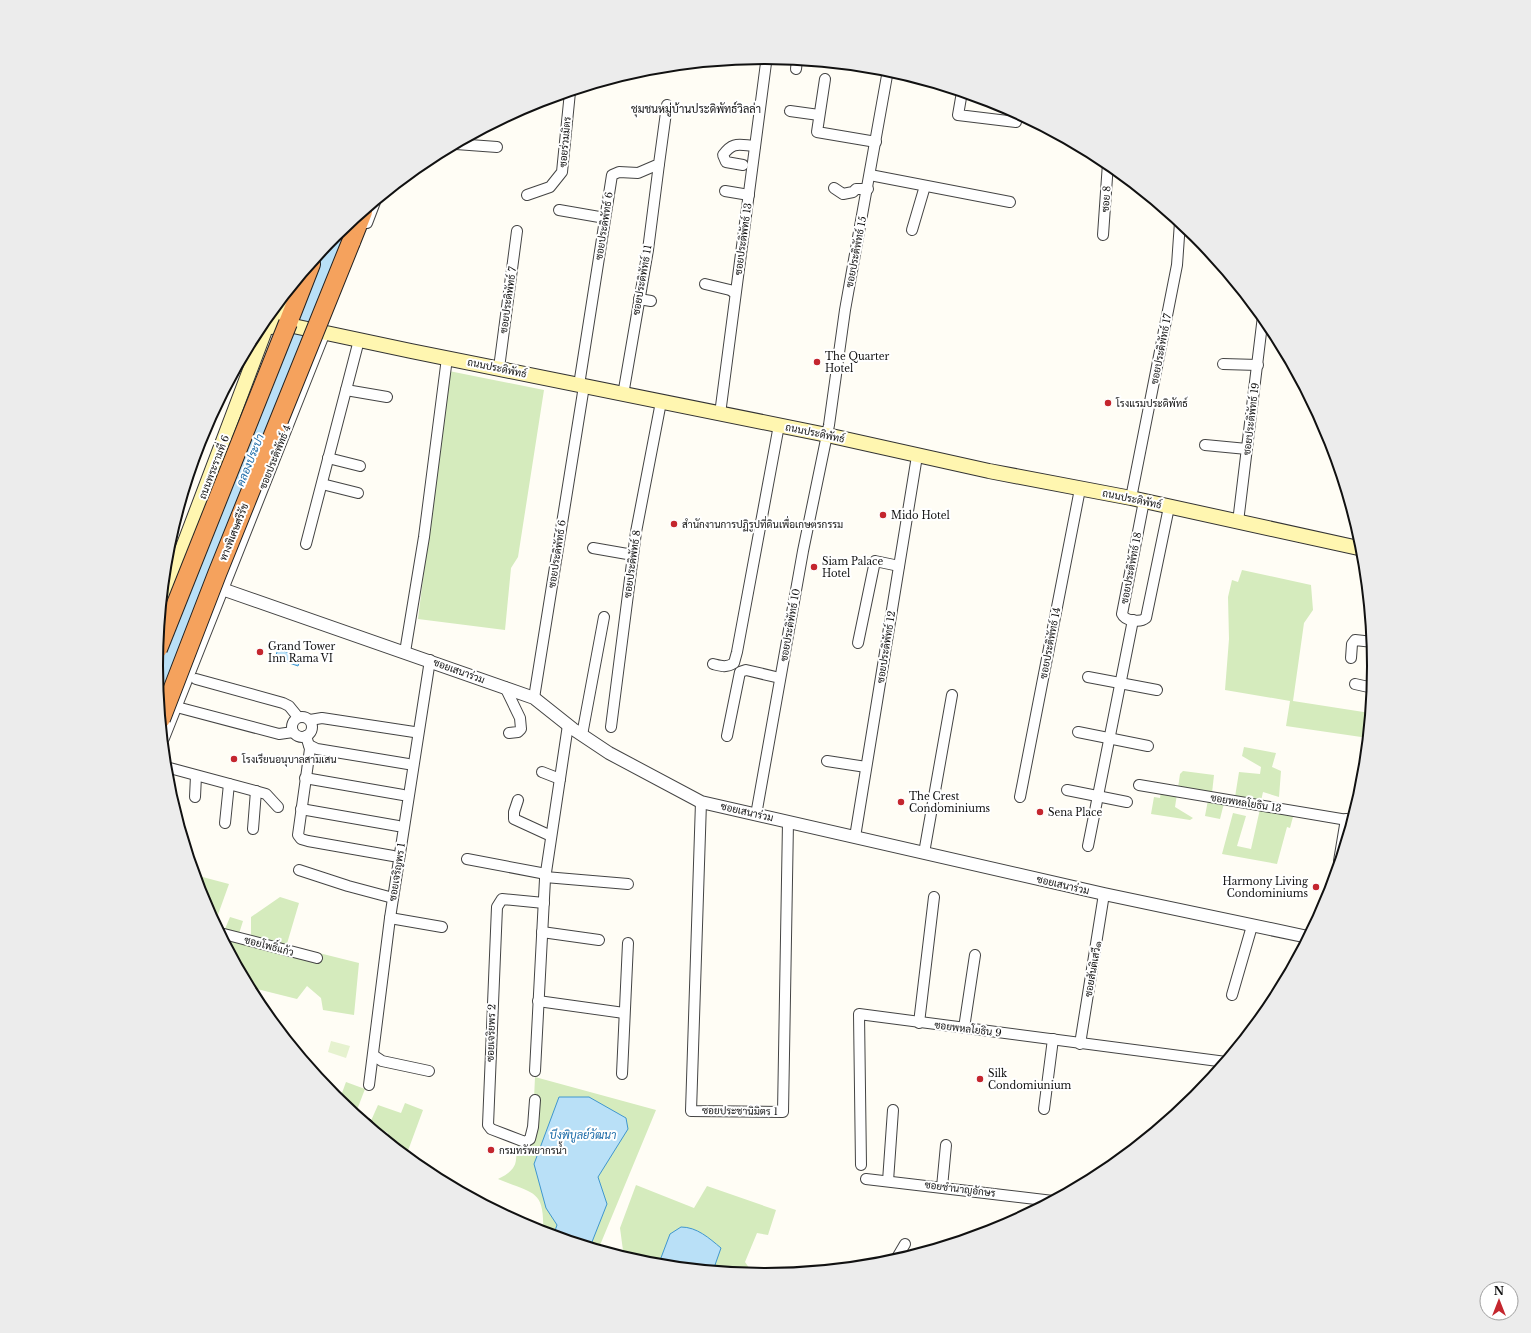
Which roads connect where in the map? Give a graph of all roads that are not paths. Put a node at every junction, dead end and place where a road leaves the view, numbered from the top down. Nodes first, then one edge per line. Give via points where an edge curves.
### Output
1 (766, 64) edge
2 (887, 77) edge
3 (824, 79) dead end
4 (570, 97) edge
5 (961, 97) edge
6 (667, 105) dead end
7 (790, 111) dead end
8 (819, 115) junction
9 (1016, 122) dead end
10 (876, 142) junction
11 (465, 145) edge
12 (755, 146) junction
13 (497, 147) dead end
14 (659, 164) junction
15 (743, 165) dead end
16 (1107, 171) edge
17 (870, 176) junction
18 (925, 186) junction
19 (834, 188) dead end
20 (868, 189) junction
21 (725, 190) dead end
22 (527, 195) dead end
23 (749, 195) junction
24 (1010, 202) dead end
25 (558, 210) dead end
26 (371, 212) edge
27 (606, 218) junction
28 (359, 222) edge
29 (1180, 229) edge
30 (912, 230) dead end
31 (517, 231) dead end
32 (1103, 235) dead end
33 (307, 276) edge
34 (705, 284) dead end
35 (735, 293) junction
36 (639, 299) junction
37 (651, 301) dead end
38 (271, 324) edge
39 (1262, 326) edge
40 (318, 331) junction
41 (265, 333) edge
42 (359, 340) junction
43 (447, 358) junction
44 (1223, 364) dead end
45 (1258, 365) junction
46 (499, 368) junction
47 (581, 386) junction
48 (346, 390) junction
49 (623, 394) junction
50 (387, 397) dead end
51 (660, 402) junction
52 (720, 414) junction
53 (779, 426) junction
54 (827, 435) junction
55 (1205, 445) dead end
56 (1247, 449) junction
57 (917, 456) junction
58 (328, 458) junction
59 (360, 466) dead end
60 (322, 484) junction
61 (1080, 489) junction
62 (358, 493) dead end
63 (1137, 500) junction
64 (1169, 507) junction
65 (1238, 522) junction
66 (306, 544) dead end
67 (1356, 547) edge
68 (593, 548) dead end
69 (633, 555) junction
70 (899, 566) junction
71 (171, 570) edge
72 (222, 589) junction
73 (604, 617) dead end
74 (1133, 620) junction
75 (164, 634) edge
76 (1367, 641) edge
77 (858, 643) dead end
78 (405, 652) junction
79 (1350, 658) dead end
80 (430, 660) junction
81 (713, 664) dead end
82 (1088, 677) dead end
83 (780, 678) junction
84 (196, 679) dead end
85 (1120, 683) junction
86 (1355, 684) dead end
87 (505, 687) junction
88 (1367, 687) edge
89 (1157, 690) dead end
90 (952, 695) dead end
91 (534, 698) junction
92 (164, 701) edge
93 (175, 707) junction
94 (164, 708) edge
95 (298, 717) junction
96 (310, 720) junction
97 (568, 725) junction
98 (611, 727) dead end
99 (166, 729) edge
100 (293, 732) junction
101 (414, 732) dead end
102 (1078, 732) dead end
103 (509, 733) dead end
104 (582, 735) junction
105 (727, 736) dead end
106 (1109, 738) junction
107 (308, 741) junction
108 (1148, 746) dead end
109 (827, 761) dead end
110 (408, 764) dead end
111 (866, 767) junction
112 (172, 769) edge
113 (542, 772) dead end
114 (196, 776) junction
115 (305, 778) junction
116 (560, 778) junction
117 (230, 784) junction
118 (1139, 785) dead end
119 (1067, 790) dead end
120 (256, 791) junction
121 (403, 796) dead end
122 (1097, 796) junction
123 (195, 797) dead end
124 (1020, 798) dead end
125 (518, 800) dead end
126 (701, 802) junction
127 (1127, 802) dead end
128 (278, 807) dead end
129 (301, 809) junction
130 (756, 815) junction
131 (1348, 820) edge
132 (788, 822) junction
133 (225, 823) dead end
134 (398, 826) dead end
135 (253, 829) dead end
136 (551, 836) junction
137 (854, 837) junction
138 (1088, 846) dead end
139 (924, 853) junction
140 (393, 856) dead end
141 (467, 859) dead end
142 (299, 870) dead end
143 (546, 875) junction
144 (628, 884) dead end
145 (1104, 894) junction
146 (934, 896) dead end
147 (393, 898) junction
148 (544, 903) junction
149 (390, 918) junction
150 (1252, 926) junction
151 (442, 927) dead end
152 (542, 932) junction
153 (226, 934) edge
154 (1304, 936) edge
155 (599, 940) dead end
156 (628, 943) dead end
157 (975, 955) dead end
158 (317, 958) dead end
159 (1232, 995) dead end
160 (538, 1001) junction
161 (624, 1012) junction
162 (919, 1022) junction
163 (964, 1028) junction
164 (1054, 1039) junction
165 (1080, 1044) junction
166 (373, 1055) junction
167 (1220, 1061) edge
168 (535, 1066) dead end
169 (429, 1071) dead end
170 (622, 1074) dead end
171 (369, 1085) dead end
172 (535, 1100) dead end
173 (1044, 1109) dead end
174 (893, 1110) dead end
175 (946, 1145) dead end
176 (861, 1165) dead end
177 (866, 1179) dead end
178 (888, 1181) junction
179 (942, 1187) junction
180 (1046, 1199) edge
181 (905, 1244) dead end
182 (900, 1253) edge

1 - 12 street, ซอยประดิพัทธ์ 13
2 - 10 street, ซอยประดิพัทธ์ 15
3 - 8 street
4 - 22 street, ซอยร่วมมิตร via 562,172 550,187
5 - 9 street via 958,115
6 - 14 street
7 - 8 street
8 - 10 street via 817,132
10 - 17 street, ซอยประดิพัทธ์ 15
11 - 13 street
12 - 15 street via 733,145 728,147 723,155 726,162
12 - 23 street, ซอยประดิพัทธ์ 13
14 - 27 street, ซอยประดิพัทธ์ 6 via 638,173 619,172 612,175
14 - 36 street, ซอยประดิพัทธ์ 11
16 - 32 street, ซอย 8
17 - 18 street
17 - 20 street, ซอยประดิพัทธ์ 15
18 - 24 street
18 - 30 street
19 - 20 street via 843,194 856,189
20 - 54 street, ซอยประดิพัทธ์ 15 via 845,310
21 - 23 street
23 - 35 street, ซอยประดิพัทธ์ 13
25 - 27 street
26 - 40 street
27 - 47 street, ซอยประดิพัทธ์ 6
28 - 92 highway, ทางพิเศษศรีรัช, bridge
29 - 63 street, ซอยประดิพัทธ์ 17 via 1177,265
31 - 46 street, ซอยประดิพัทธ์ 7
33 - 75 highway, bridge
34 - 35 street
35 - 52 street, ซอยประดิพัทธ์ 13
36 - 37 street
36 - 49 street, ซอยประดิพัทธ์ 11
38 - 40 main road, ถนนประดิพัทธ์ via 293,325
39 - 45 street, ซอยประดิพัทธ์ 19
40 - 42 main road, ถนนประดิพัทธ์
40 - 72 street, ซอยประดิพัทธ์ 4
41 - 71 main road, ถนนพระรามที่ 6
42 - 43 main road, ถนนประดิพัทธ์
42 - 48 street
43 - 46 main road, ถนนประดิพัทธ์
43 - 78 street via 424,537
44 - 45 street
45 - 56 street, ซอยประดิพัทธ์ 19
46 - 47 main road, ถนนประดิพัทธ์
47 - 49 main road, ถนนประดิพัทธ์
47 - 91 street, ซอยประดิพัทธ์ 6
48 - 50 street
48 - 58 street
49 - 51 main road, ถนนประดิพัทธ์
51 - 52 main road, ถนนประดิพัทธ์
51 - 69 street, ซอยประดิพัทธ์ 8
52 - 53 main road, ถนนประดิพัทธ์
53 - 54 main road, ถนนประดิพัทธ์
53 - 81 street via 734,663 725,667
54 - 57 main road, ถนนประดิพัทธ์
54 - 83 street, ซอยประดิพัทธ์ 10
55 - 56 street
56 - 65 street, ซอยประดิพัทธ์ 19
57 - 61 main road, ถนนประดิพัทธ์
57 - 70 street, ซอยประดิพัทธ์ 12
58 - 59 street
58 - 60 street
60 - 62 street
60 - 66 street
61 - 63 main road, ถนนประดิพัทธ์
61 - 124 street, ซอยประดิพัทธ์ 14
63 - 64 main road, ถนนประดิพัทธ์
63 - 74 street, ซอยประดิพัทธ์ 18 via 1122,614 1126,619
64 - 65 main road, ถนนประดิพัทธ์
64 - 74 street via 1146,618
65 - 67 main road, ถนนประดิพัทธ์
68 - 69 street
69 - 98 street, ซอยประดิพัทธ์ 8
70 - 77 street via 875,561
70 - 111 street, ซอยประดิพัทธ์ 12
72 - 78 street, ซอยเสนาร่วม
72 - 93 street, ซอยประดิพัทธ์ 4
73 - 104 street
74 - 85 street
76 - 79 street via 1356,640 1352,644
78 - 80 street, ซอยเสนาร่วม
80 - 87 street, ซอยเสนาร่วม
80 - 147 street, ซอยเจริญพร 1
82 - 85 street
83 - 105 street via 746,670 740,672
83 - 130 street, ซอยประดิพัทธ์ 10
84 - 95 street via 283,703 290,706
85 - 89 street
85 - 106 street
86 - 88 street
87 - 91 street, ซอยเสนาร่วม
87 - 103 street via 522,722 518,732
90 - 139 street
91 - 97 street, ซอยเสนาร่วม
93 - 94 street
93 - 99 street, ซอยประดิพัทธ์ 4
93 - 100 street via 279,734
95 - 96 street
95 - 100 street via 292,724
96 - 101 street via 322,718
96 - 107 street via 312,730
97 - 104 street, ซอยเสนาร่วม
97 - 116 street
100 - 107 street
102 - 106 street
104 - 126 street, ซอยเสนาร่วม via 609,753
106 - 108 street
106 - 122 street
107 - 110 street via 317,749
107 - 115 street
109 - 111 street
111 - 137 street, ซอยประดิพัทธ์ 12
112 - 114 street
113 - 116 street
114 - 117 street
114 - 123 street
115 - 121 street
115 - 129 street
116 - 136 street
117 - 120 street
117 - 133 street
118 - 131 street, ซอยพหลโยธิน 13
119 - 122 street
120 - 128 street via 266,794
120 - 135 street
122 - 127 street
122 - 138 street
125 - 136 street via 514,819
126 - 130 street, ซอยเสนาร่วม
126 - 132 street, ซอยประชานิมิตร 1 via 691,1110 783,1112
129 - 134 street
129 - 140 street via 298,831 301,839
130 - 132 street, ซอยเสนาร่วม
132 - 137 street, ซอยเสนาร่วม
136 - 143 street
137 - 139 street, ซอยเสนาร่วม
139 - 145 street, ซอยเสนาร่วม
141 - 143 street
142 - 147 street
143 - 144 street
143 - 148 street
145 - 150 street, ซอยเสนาร่วม
145 - 165 street, ซอยสันติเสวี๑
146 - 162 street
147 - 149 street, ซอยเจริญพร 1
148 - 152 street
148 - 172 street, ซอยเจริยพร 2 via 502,899 497,907 488,1125 491,1130 526,1142 530,1139 534,1127
149 - 151 street
149 - 166 street, ซอยเจริญพร 1
150 - 154 street, ซอยเสนาร่วม
150 - 159 street
152 - 155 street
152 - 160 street
153 - 158 street, ซอยโพธิ์แก้ว
156 - 161 street
157 - 163 street
160 - 161 street
160 - 168 street
161 - 170 street
162 - 163 street, ซอยพหลโยธิน 9
162 - 176 street, ซอยพหลโยธิน 9 via 859,1014
163 - 164 street, ซอยพหลโยธิน 9
164 - 165 street, ซอยพหลโยธิน 9
164 - 173 street
165 - 167 street, ซอยพหลโยธิน 9
166 - 169 street via 382,1061
166 - 171 street, ซอยเจริญพร 1
174 - 178 street
175 - 179 street
177 - 178 street, ซอยชำนาญอักษร
178 - 179 street, ซอยชำนาญอักษร
179 - 180 street, ซอยชำนาญอักษร
181 - 182 street

